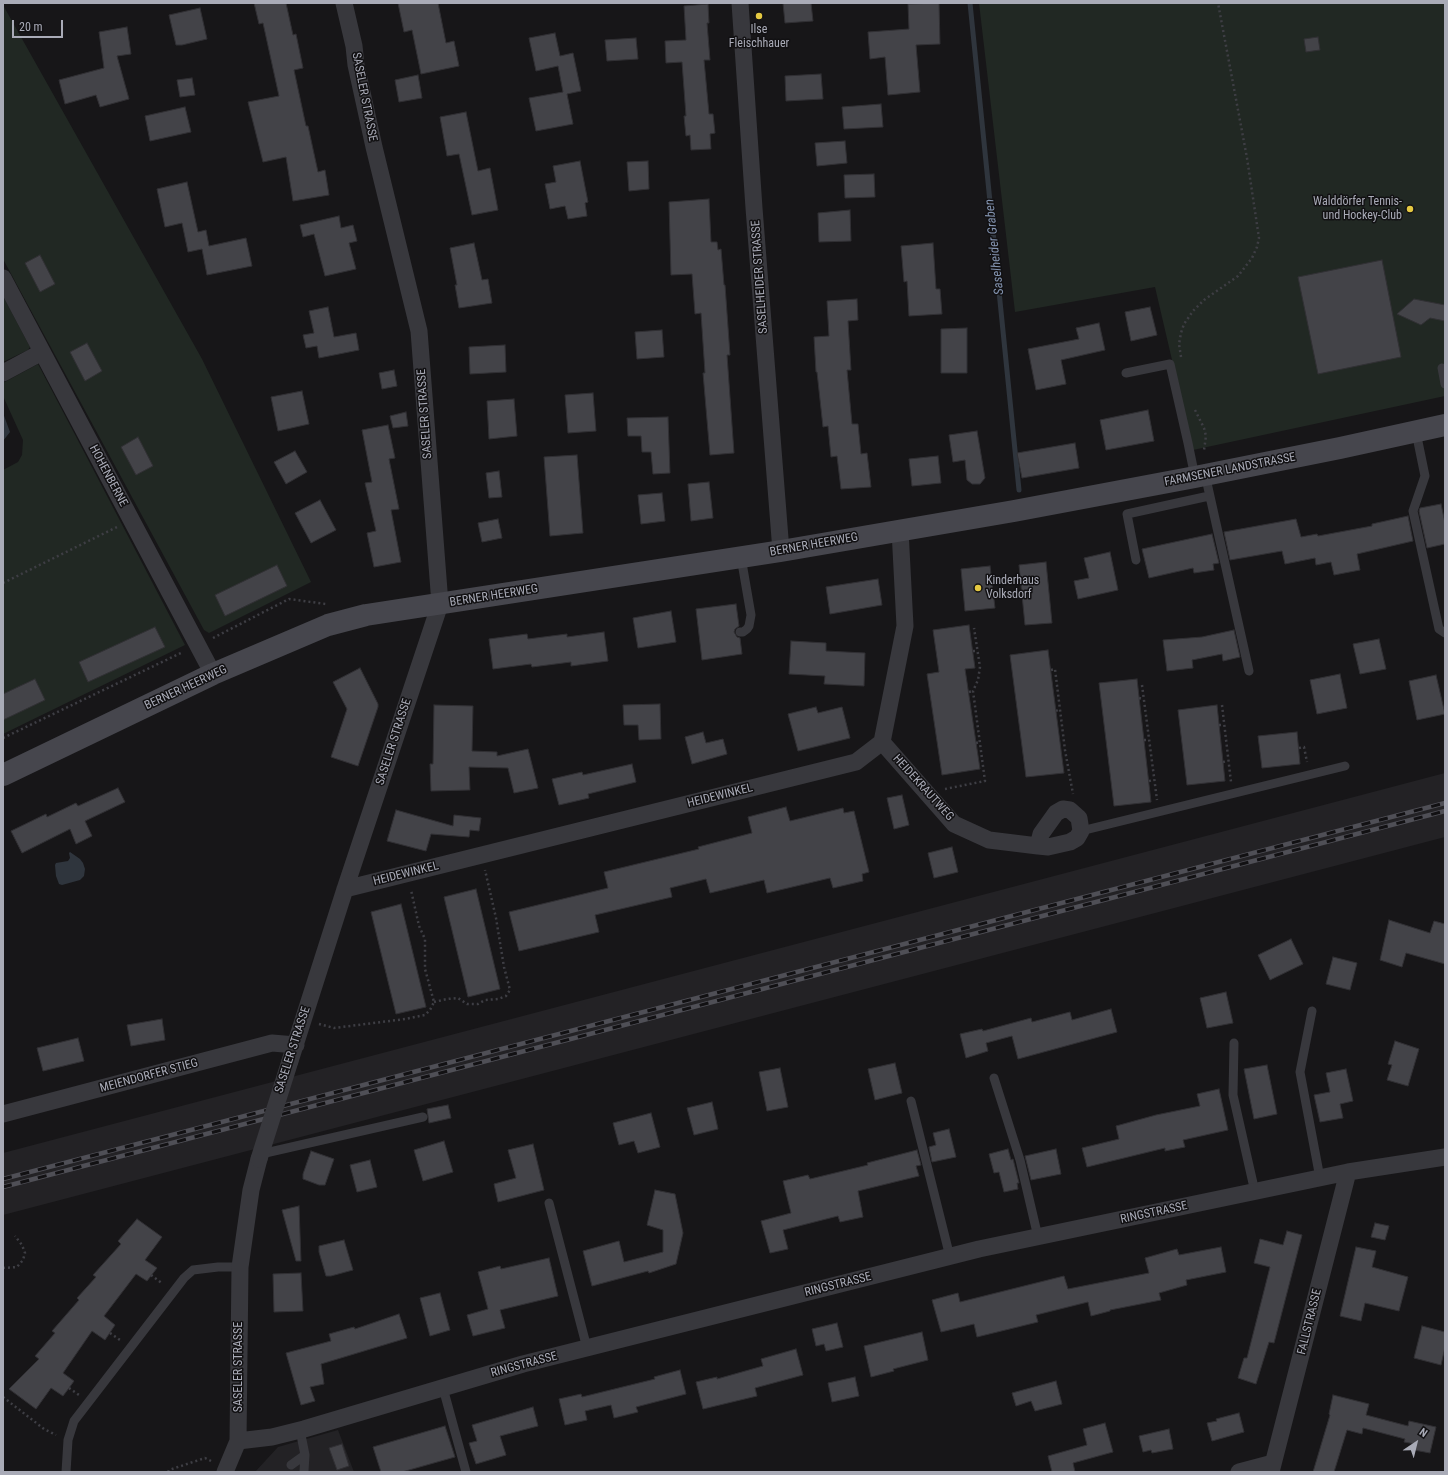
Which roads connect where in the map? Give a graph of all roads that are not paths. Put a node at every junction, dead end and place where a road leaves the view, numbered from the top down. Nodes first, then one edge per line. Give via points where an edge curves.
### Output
1 (344, 3) edge
2 (740, 3) edge
3 (3, 278) edge
4 (42, 352) junction
5 (1442, 368) dead end
6 (3, 373) edge
7 (1126, 373) dead end
8 (1445, 384) edge
9 (1445, 425) edge
10 (1416, 432) junction
11 (1200, 475) junction
12 (1209, 496) junction
13 (1014, 511) joint
14 (900, 530) junction
15 (781, 551) junction
16 (741, 557) junction
17 (1136, 560) dead end
18 (440, 604) junction
19 (740, 632) dead end
20 (1445, 633) edge
21 (1249, 671) dead end
22 (213, 674) junction
23 (882, 742) junction
24 (1345, 766) dead end
25 (3, 775) edge
26 (1081, 831) junction
27 (1038, 846) junction
28 (345, 889) junction
29 (1312, 1012) dead end
30 (1234, 1043) dead end
31 (296, 1045) junction
32 (994, 1078) dead end
33 (911, 1100) dead end
34 (3, 1114) edge
35 (423, 1117) dead end
36 (1445, 1156) edge
37 (260, 1157) junction
38 (1348, 1172) junction
39 (1320, 1178) junction
40 (1255, 1192) junction
41 (549, 1203) dead end
42 (1038, 1237) junction
43 (950, 1257) junction
44 (240, 1267) junction
45 (587, 1348) junction
46 (443, 1388) junction
47 (300, 1430) junction
48 (238, 1441) junction
49 (305, 1455) junction
50 (291, 1465) dead end
51 (1272, 1468) edge
52 (225, 1470) edge
53 (304, 1471) edge
54 (66, 1472) edge
55 (466, 1472) edge
56 (1238, 1472) edge

1 - 18 street, SASELER STRASSE via 374,147 419,331
2 - 15 street, SASELHEIDER STRASSE
3 - 4 street, HOHENBERNE
4 - 6 street
4 - 22 street, HOHENBERNE
5 - 8 lane
7 - 11 lane via 1170,364 1188,443
9 - 10 main road, FARMSENER LANDSTRASSE
10 - 11 main road, FARMSENER LANDSTRASSE
10 - 20 lane via 1425,476 1413,511 1439,629
11 - 12 lane
11 - 13 main road, FARMSENER LANDSTRASSE
12 - 17 lane via 1127,514
12 - 21 lane
13 - 14 main road, BERNER HEERWEG
14 - 15 main road, BERNER HEERWEG
14 - 23 street via 905,626
15 - 16 main road, BERNER HEERWEG
16 - 18 main road, BERNER HEERWEG
16 - 19 lane via 751,615 749,626
18 - 22 main road, BERNER HEERWEG via 366,615 328,625
18 - 28 street, SASELER STRASSE
22 - 25 main road, BERNER HEERWEG
23 - 27 street, HEIDEKRAUTWEG via 954,824 989,840
23 - 28 street, HEIDEWINKEL via 856,762
24 - 26 lane
26 - 27 street, HEIDEKRAUTWEG via 1077,838 1070,842 1048,847
26 - 27 street via 1079,818 1070,810 1063,809 1056,813 1041,834
28 - 31 street, SASELER STRASSE
29 - 39 lane via 1300,1072
30 - 40 lane via 1233,1095
31 - 34 street, MEIENDORFER STIEG via 272,1043
31 - 37 street, SASELER STRASSE, bridge
32 - 42 lane via 1020,1160
33 - 43 lane
35 - 37 lane
36 - 38 street, RINGSTRASSE
37 - 44 street, SASELER STRASSE via 251,1190
38 - 39 street, RINGSTRASSE
38 - 51 street, FALLSTRASSE
39 - 40 street, RINGSTRASSE
40 - 42 street, RINGSTRASSE
41 - 45 lane
42 - 43 street, RINGSTRASSE
43 - 45 street, RINGSTRASSE
44 - 48 street, SASELER STRASSE
44 - 54 lane via 194,1270 184,1278 74,1421 68,1440
45 - 46 street, RINGSTRASSE
46 - 47 street, RINGSTRASSE
46 - 55 lane
47 - 48 street, RINGSTRASSE via 272,1437
47 - 49 lane
48 - 52 street, SASELER STRASSE
49 - 50 lane
49 - 53 lane
51 - 56 street

